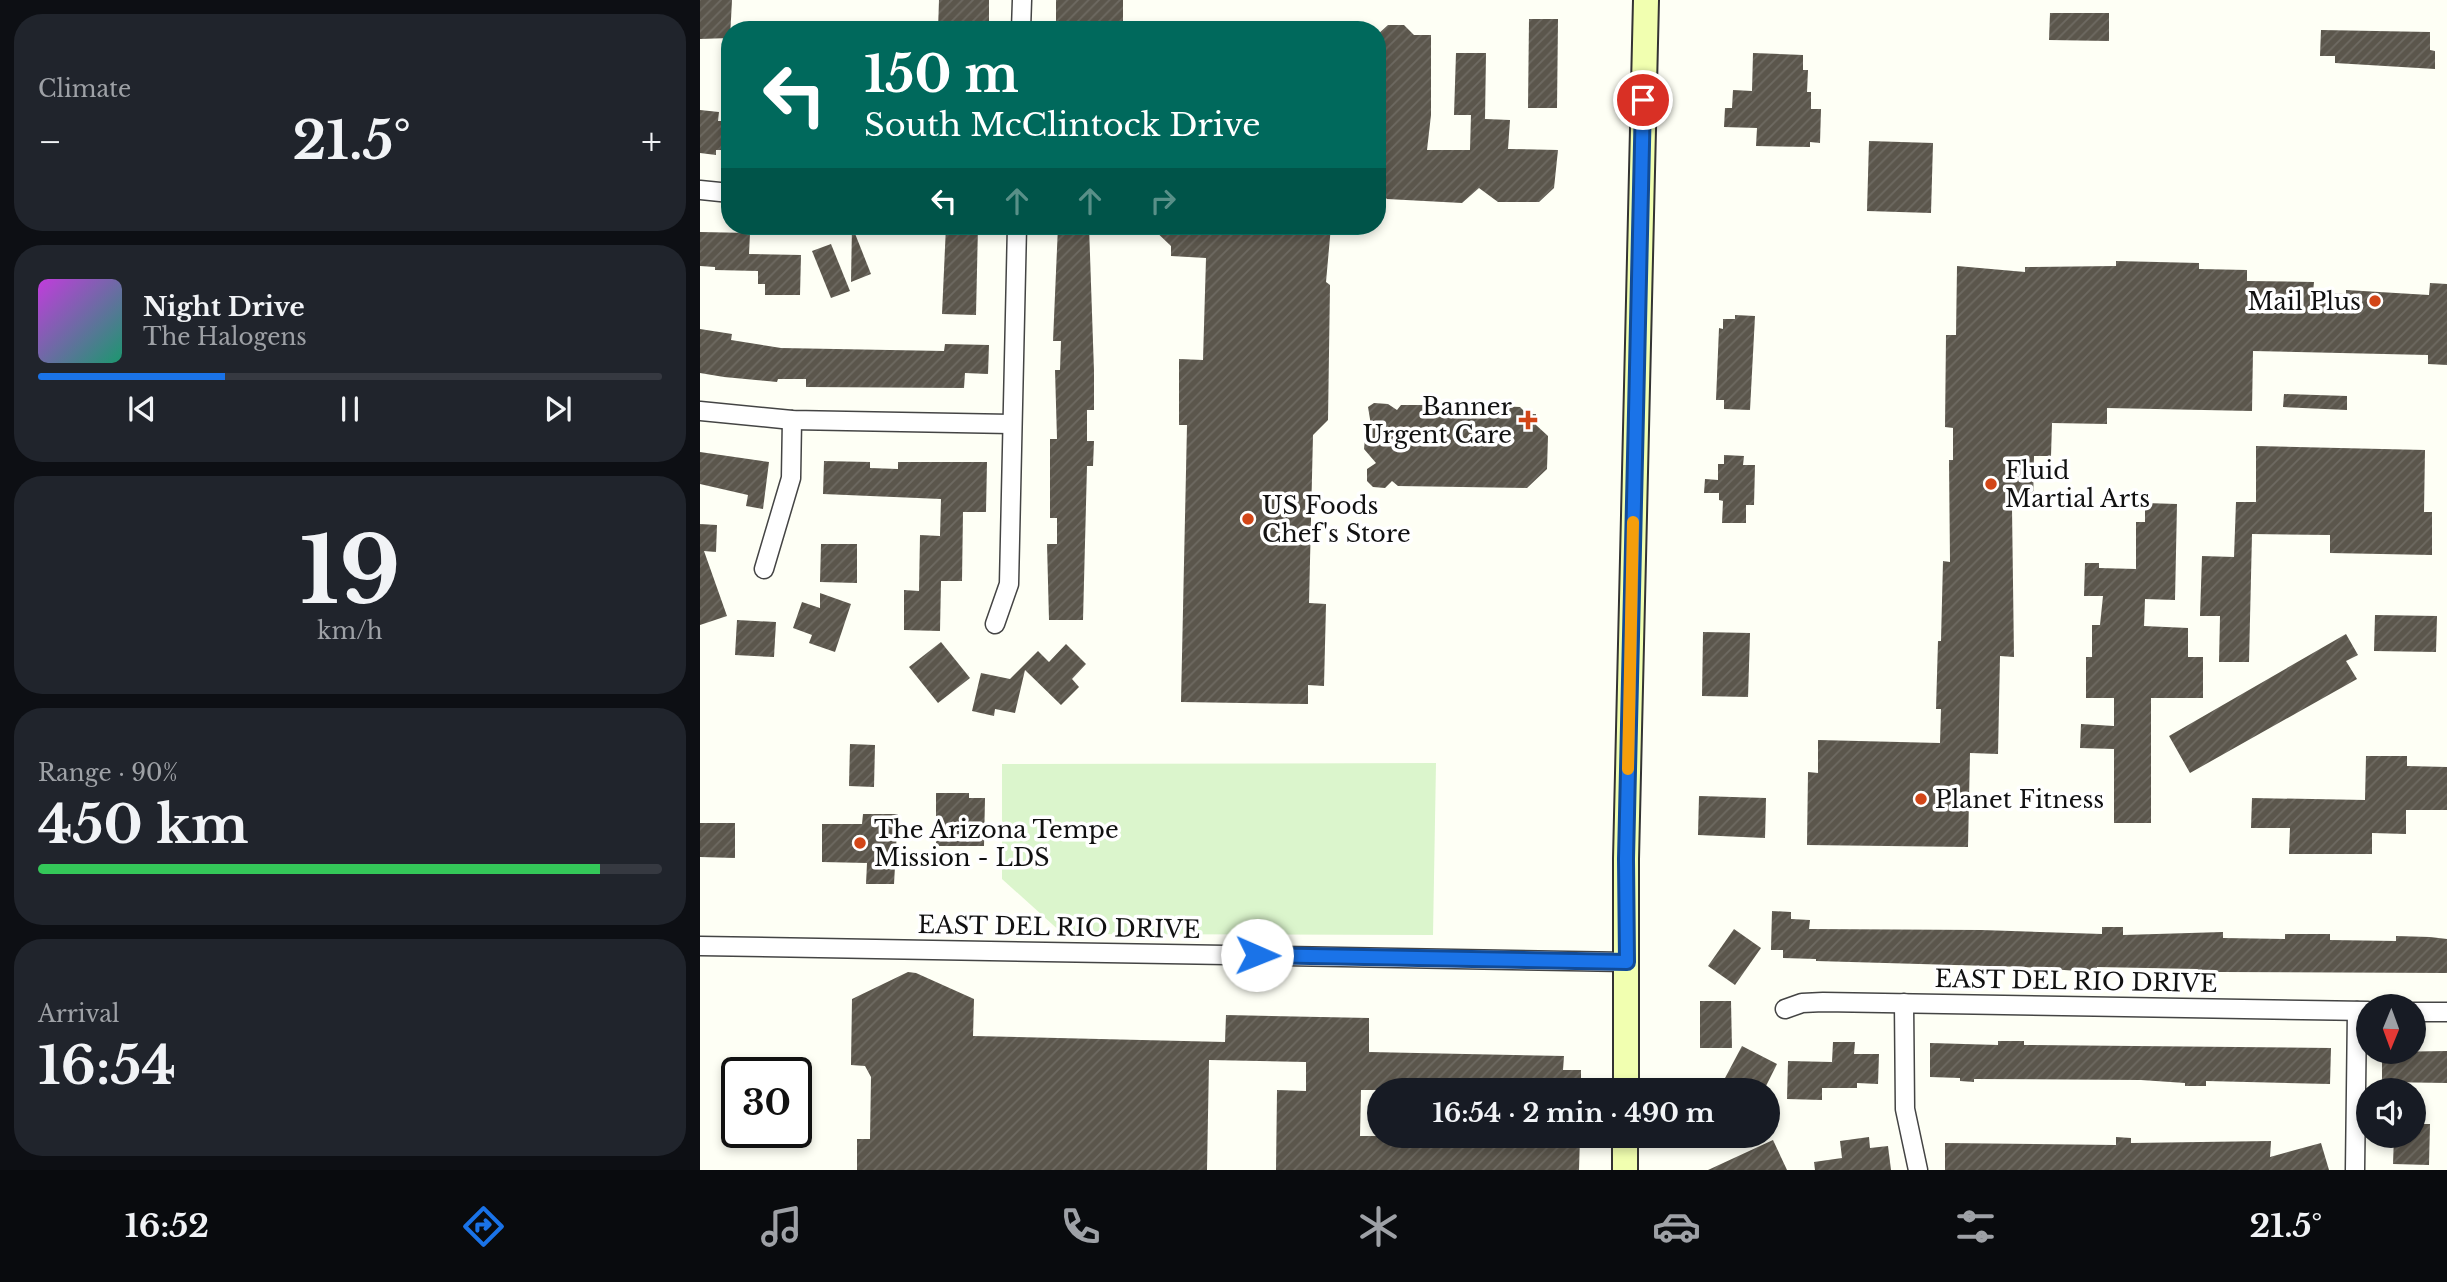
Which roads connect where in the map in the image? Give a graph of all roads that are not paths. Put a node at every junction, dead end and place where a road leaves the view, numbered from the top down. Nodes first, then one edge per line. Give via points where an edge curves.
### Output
1 (1022, 0) edge
2 (1646, 0) edge
3 (1021, 21) edge
4 (700, 190) edge
5 (721, 192) edge
6 (1017, 235) edge
7 (700, 411) edge
8 (792, 421) junction
9 (1011, 424) junction
10 (764, 569) dead end
11 (995, 624) dead end
12 (700, 946) edge
13 (1627, 962) junction
14 (1904, 1003) junction
15 (1785, 1009) dead end
16 (2356, 1011) edge
17 (2426, 1012) edge
18 (2447, 1012) edge
19 (2360, 1064) edge
20 (1626, 1078) edge
21 (1625, 1148) edge
22 (1625, 1170) edge
23 (1918, 1170) edge
24 (2355, 1170) edge

1 - 3 street
2 - 13 main road
4 - 5 street
6 - 9 street
7 - 8 street
8 - 9 street
8 - 10 street via 791,478
9 - 11 street via 1009,584
12 - 13 street, EAST DEL RIO DRIVE
13 - 20 main road
14 - 15 street, EAST DEL RIO DRIVE via 1813,1002
14 - 16 street, EAST DEL RIO DRIVE
14 - 23 street via 1905,1109
17 - 18 street
19 - 24 street
21 - 22 main road

